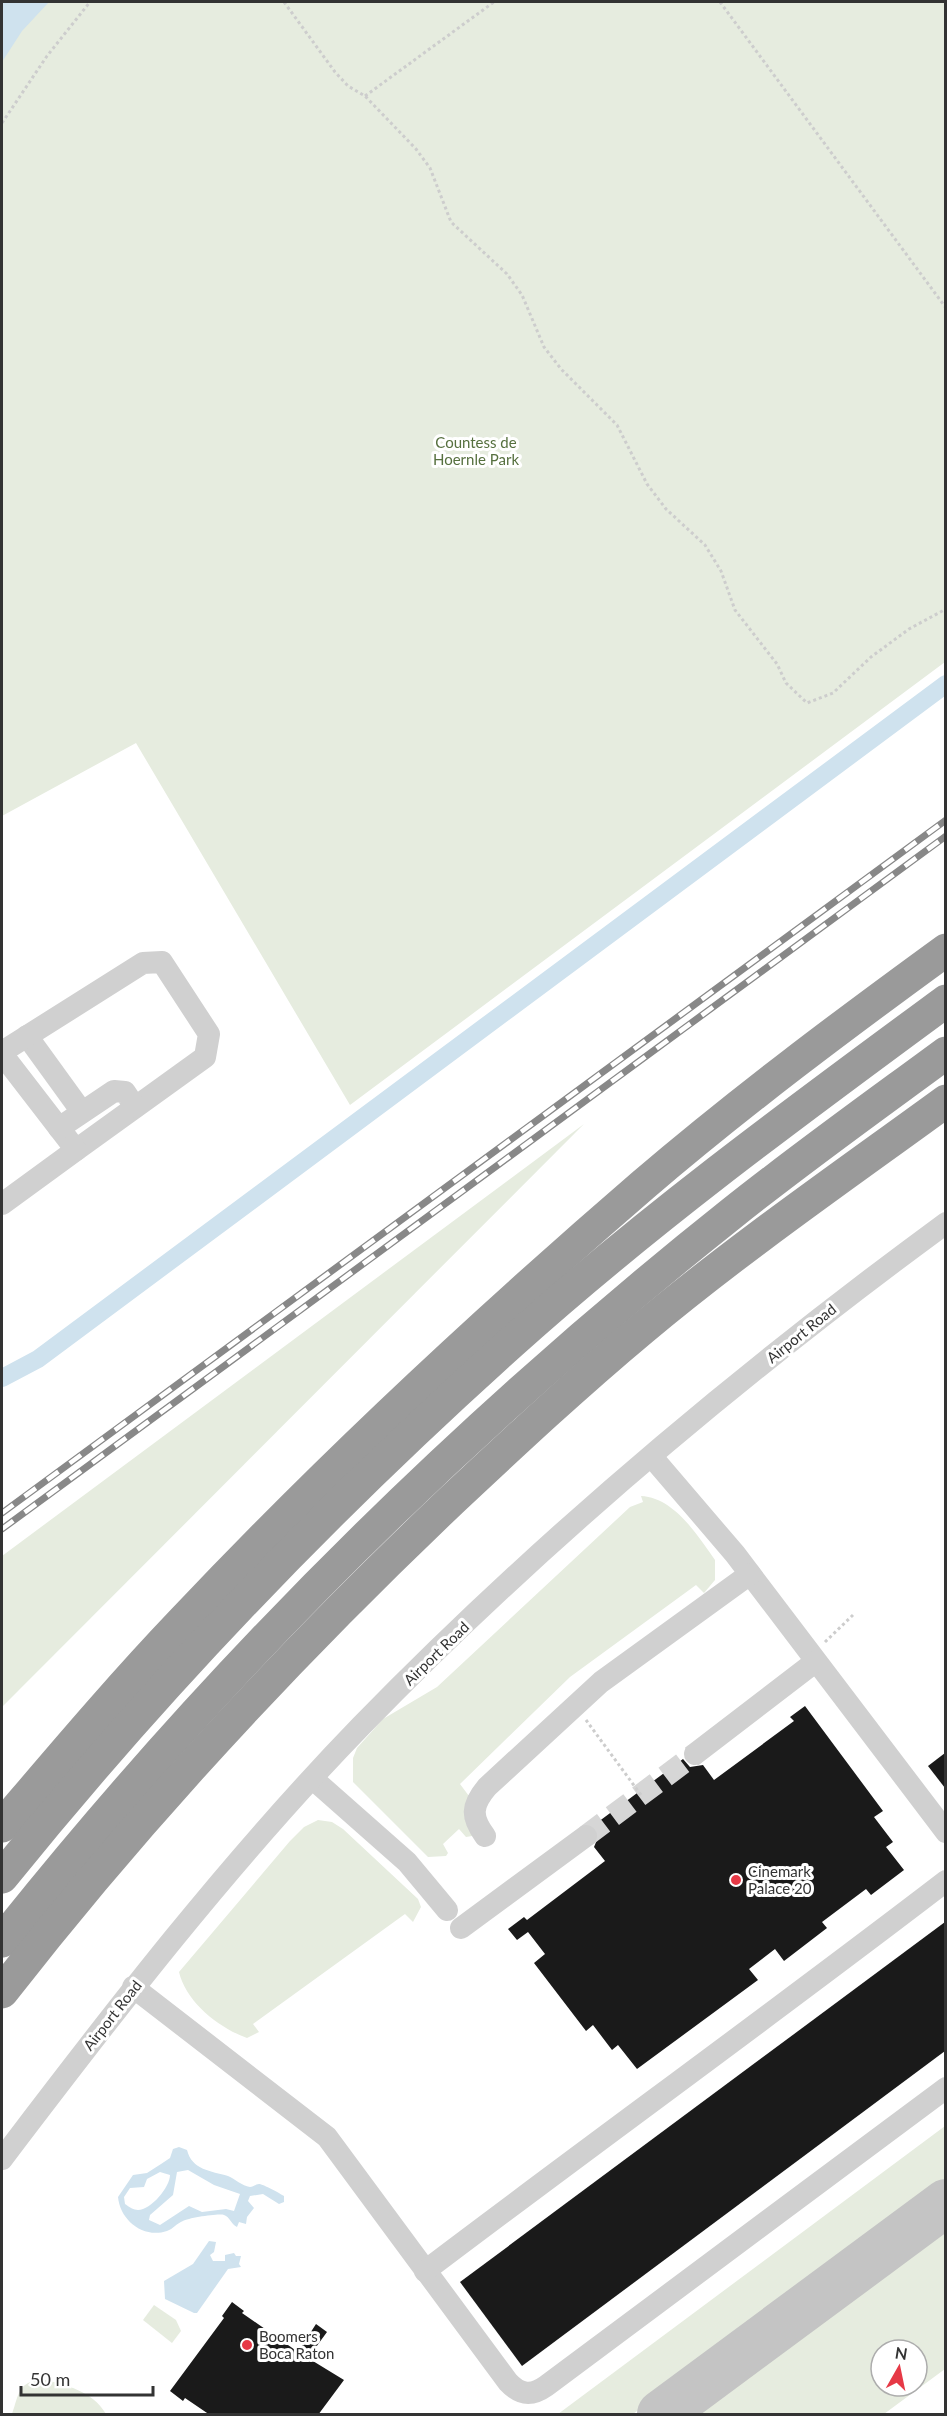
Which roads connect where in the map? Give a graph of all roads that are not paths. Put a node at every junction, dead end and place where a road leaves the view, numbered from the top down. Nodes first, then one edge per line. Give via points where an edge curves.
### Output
1 (945, 950) edge
2 (945, 1001) edge
3 (27, 1036) junction
4 (2, 1053) edge
5 (945, 1053) edge
6 (945, 1101) edge
7 (135, 1107) junction
8 (82, 1112) junction
9 (59, 1128) junction
10 (76, 1150) junction
11 (2, 1204) edge
12 (945, 1223) edge
13 (652, 1456) junction
14 (750, 1574) junction
15 (812, 1657) junction
16 (695, 1754) tunnel mouth
17 (313, 1779) junction
18 (2, 1826) edge
19 (945, 1832) edge
20 (485, 1836) dead end
21 (586, 1836) tunnel mouth
22 (2, 1877) edge
23 (945, 1881) edge
24 (447, 1910) dead end
25 (461, 1928) dead end
26 (2, 1941) edge
27 (133, 1987) junction
28 (2, 1992) edge
29 (945, 2088) edge
30 (2, 2159) edge
31 (425, 2271) junction

1 - 18 highway via 646,1183 391,1412 175,1629
2 - 22 highway via 792,1114 640,1234 504,1349 224,1624 65,1798
3 - 4 street
3 - 7 street via 143,963 162,962 209,1034 205,1057
3 - 8 street
4 - 9 street
5 - 26 highway via 730,1215 579,1340 474,1434 339,1564 213,1695
6 - 28 highway via 749,1243 608,1357 500,1453 361,1587 224,1731 138,1826
7 - 8 street via 125,1092 114,1091
7 - 10 street
8 - 9 street
9 - 10 street
10 - 11 street
12 - 13 street, Airport Road via 807,1326
13 - 14 street
13 - 17 street, Airport Road via 524,1568 361,1726
14 - 15 street
14 - 20 street via 574,1704 478,1797 473,1818
15 - 16 street
15 - 19 street
17 - 24 street via 407,1862
17 - 27 street, Airport Road
21 - 25 street
23 - 31 street
27 - 30 street, Airport Road
27 - 31 street via 327,2137
29 - 31 street via 532,2394 518,2391 508,2382

